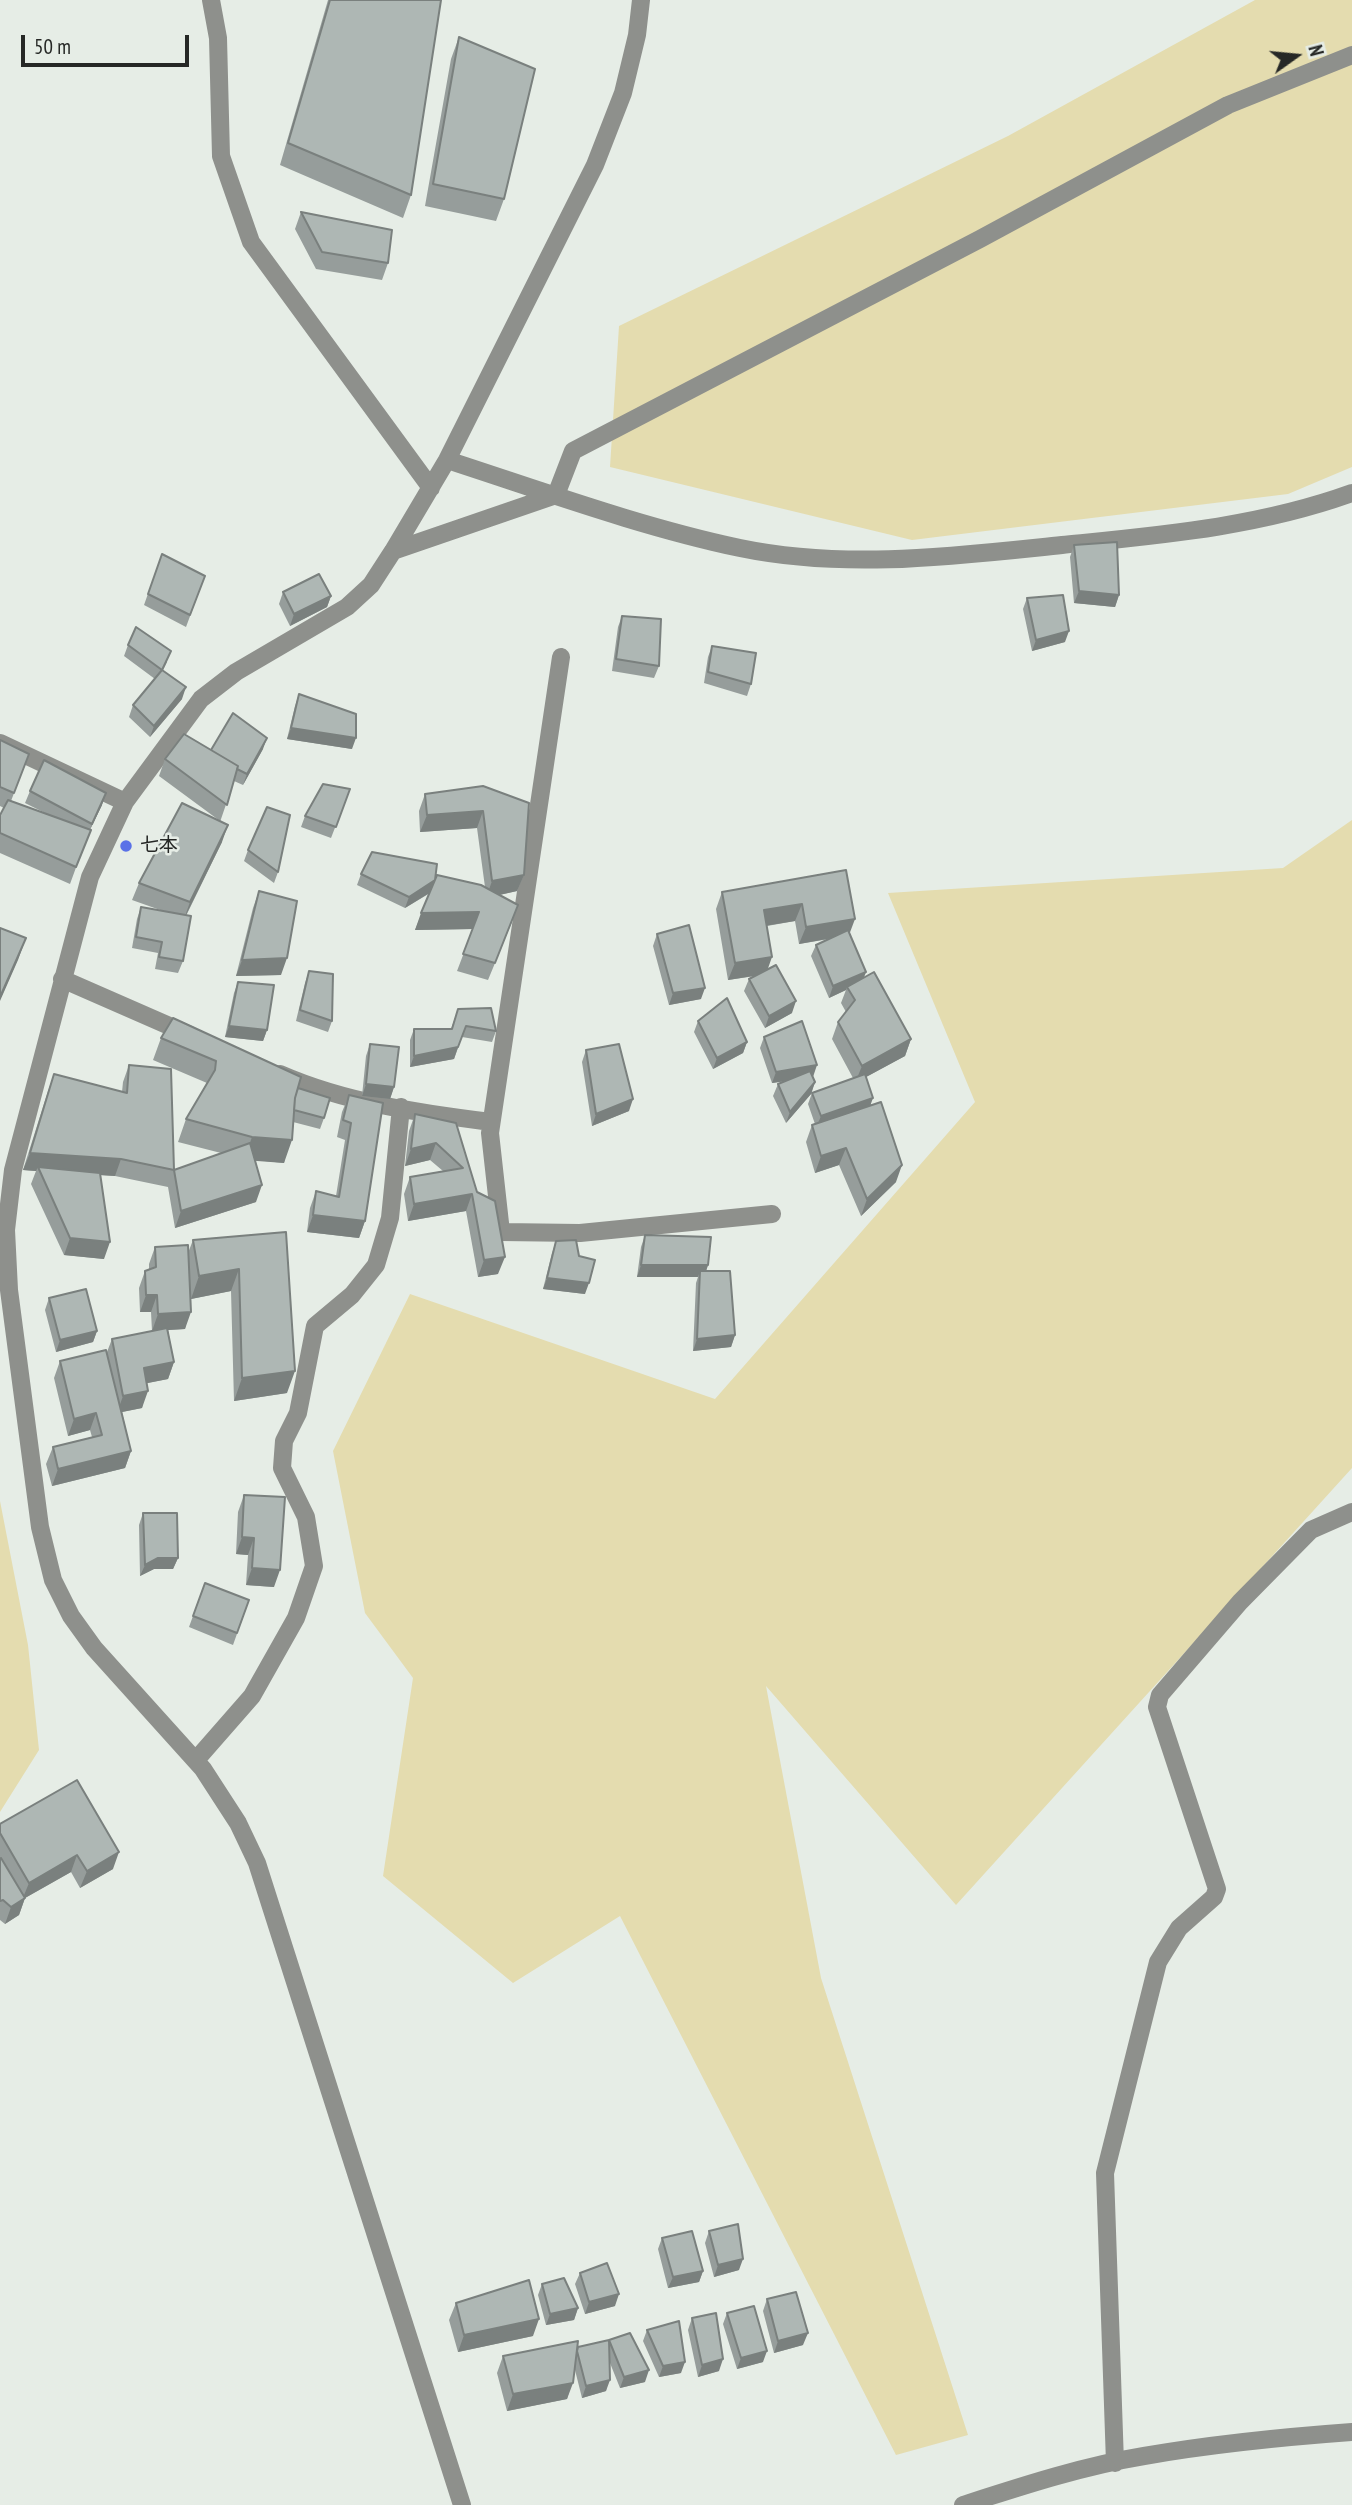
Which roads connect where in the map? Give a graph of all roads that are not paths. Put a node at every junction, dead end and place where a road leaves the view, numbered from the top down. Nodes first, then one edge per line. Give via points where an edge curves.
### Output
1 (211, 0) edge
2 (641, 0) edge
3 (1352, 55) edge
4 (447, 460) junction
5 (431, 488) junction
6 (1352, 493) edge
7 (556, 495) junction
8 (393, 551) junction
9 (561, 657) dead end
10 (0, 743) edge
11 (125, 802) junction
12 (62, 979) junction
13 (211, 1044) edge
14 (260, 1065) edge
15 (401, 1107) junction
16 (491, 1122) junction
17 (772, 1214) dead end
18 (1352, 1512) edge
19 (196, 1760) junction
20 (1352, 2431) edge
21 (1115, 2463) junction
22 (461, 2505) edge
23 (963, 2505) edge

1 - 5 street via 218,38 221,156 251,242
2 - 4 street via 623,93 595,165
3 - 7 street via 1228,105 573,451
4 - 5 street
4 - 7 street
5 - 8 street
6 - 7 street via 1301,512 1239,525 987,553 834,561 741,548
7 - 8 street
8 - 11 street via 371,585 347,607 236,672 201,699
9 - 16 street
10 - 11 street
11 - 12 street via 90,877
12 - 13 street
12 - 19 street via 13,1170 6,1230 9,1290 40,1527 53,1580 71,1616 94,1648
14 - 15 street via 309,1087
15 - 16 street
15 - 19 street via 390,1219 376,1265 352,1296 315,1326 298,1413 284,1441 282,1468 306,1517 314,1566 296,1618 252,1696
16 - 17 street via 501,1232 580,1233
18 - 21 street via 1311,1530 1240,1602 1160,1695 1157,1707 1217,1889 1179,1928 1158,1962 1105,2173
19 - 22 street via 238,1823 257,1863
20 - 21 street via 1247,2441
21 - 23 street

